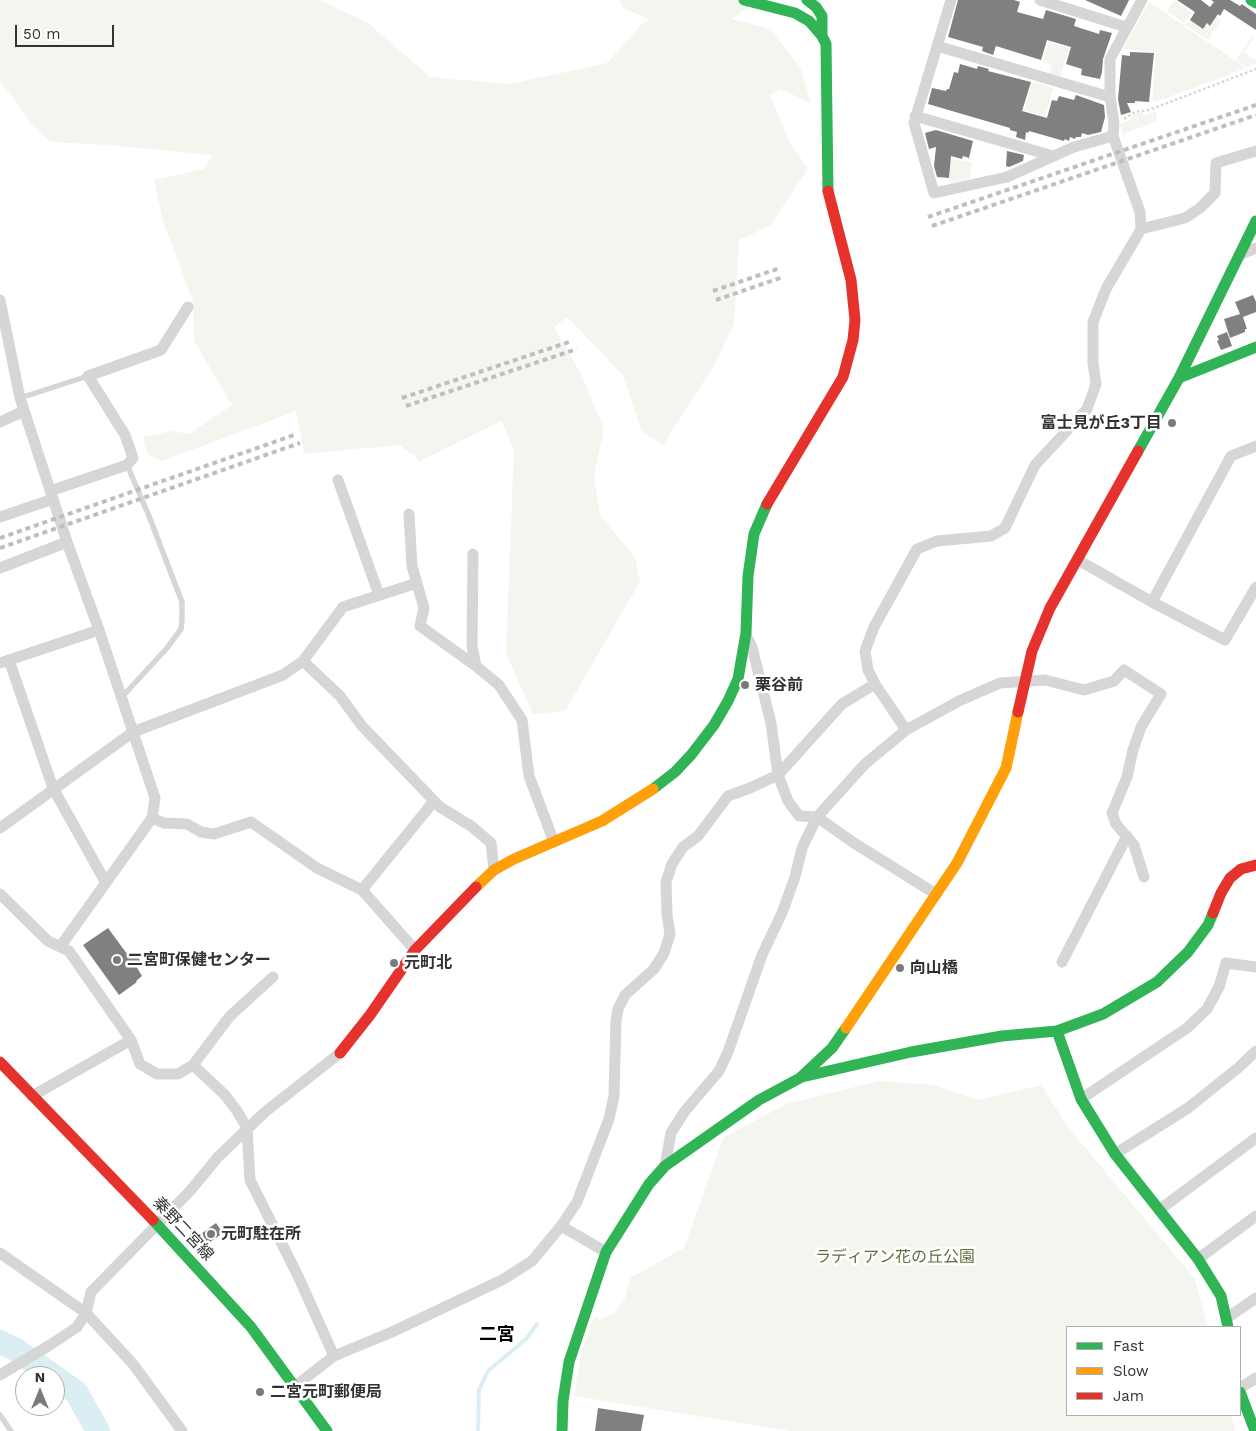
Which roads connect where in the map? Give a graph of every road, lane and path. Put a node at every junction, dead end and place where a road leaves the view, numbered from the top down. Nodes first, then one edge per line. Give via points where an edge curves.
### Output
1 (744, 0) edge
2 (807, 0) edge
3 (951, 0) edge
4 (1040, 0) edge
5 (1142, 0) edge
6 (1251, 0) edge
7 (1256, 3) edge
8 (1126, 27) junction
9 (822, 36) junction
10 (937, 46) junction
11 (1256, 69) edge
12 (1110, 97) junction
13 (915, 116) junction
14 (1114, 123) junction
15 (1113, 136) junction
16 (1256, 151) edge
17 (1053, 156) junction
18 (1256, 221) edge
19 (1141, 229) junction
20 (1256, 248) edge
21 (1239, 255) junction
22 (0, 300) edge
23 (188, 307) dead end
24 (4, 343) edge
25 (1256, 347) edge
26 (88, 376) junction
27 (1179, 378) junction
28 (20, 398) junction
29 (24, 411) junction
30 (0, 422) edge
31 (1256, 446) edge
32 (127, 465) junction
33 (338, 480) dead end
34 (52, 495) junction
35 (409, 514) dead end
36 (0, 518) edge
37 (67, 542) junction
38 (473, 554) dead end
39 (1078, 560) junction
40 (0, 568) edge
41 (417, 583) junction
42 (1256, 587) edge
43 (379, 595) junction
44 (1152, 602) junction
45 (98, 630) junction
46 (746, 634) junction
47 (4, 661) edge
48 (303, 661) junction
49 (476, 666) junction
50 (1026, 682) junction
51 (875, 684) junction
52 (122, 698) junction
53 (906, 730) junction
54 (133, 732) junction
55 (778, 775) junction
56 (53, 788) junction
57 (434, 801) junction
58 (817, 817) junction
59 (152, 818) junction
60 (0, 828) edge
61 (1127, 836) junction
62 (554, 842) junction
63 (1256, 865) edge
64 (494, 870) junction
65 (1144, 878) dead end
66 (106, 883) junction
67 (362, 890) junction
68 (0, 894) edge
69 (936, 894) junction
70 (60, 947) junction
71 (415, 950) junction
72 (1062, 962) dead end
73 (1256, 967) edge
74 (273, 977) dead end
75 (1057, 1031) junction
76 (131, 1040) junction
77 (1256, 1051) edge
78 (0, 1062) edge
79 (193, 1065) junction
80 (800, 1078) junction
81 (32, 1096) junction
82 (1081, 1099) junction
83 (247, 1128) junction
84 (1256, 1138) edge
85 (1115, 1154) junction
86 (665, 1166) junction
87 (1159, 1210) junction
88 (1256, 1216) edge
89 (158, 1224) junction
90 (561, 1226) junction
91 (606, 1252) junction
92 (4, 1256) edge
93 (1198, 1259) junction
94 (1256, 1298) edge
95 (86, 1313) junction
96 (1227, 1322) edge
97 (334, 1356) junction
98 (0, 1375) edge
99 (1256, 1378) edge
100 (294, 1386) junction
101 (1241, 1387) edge
102 (1241, 1395) edge
103 (0, 1415) edge
104 (11, 1431) edge
105 (182, 1431) edge
106 (327, 1431) edge
107 (562, 1431) edge
108 (1255, 1431) edge

1 - 9 street via 795,12 809,21
2 - 9 street via 822,16
3 - 10 street
4 - 8 street
5 - 8 street
6 - 7 street
8 - 12 street via 1110,60
9 - 46 street via 826,44 828,73 828,194 852,287 855,313 853,340 843,377 759,519 748,576
10 - 12 street
10 - 13 street
11 - 14 path
12 - 14 street
13 - 17 street
13 - 17 street via 914,124 934,193 1007,177
14 - 15 street
15 - 17 street
15 - 19 street via 1140,212
16 - 19 street via 1216,163 1215,193 1200,208 1185,218
18 - 21 street
19 - 51 street via 1106,290 1093,322 1096,384 1087,408 1035,465 1005,528 991,536 937,541 917,549 874,627 865,651 868,670
20 - 21 street
21 - 27 street
22 - 24 street
23 - 26 street via 161,350
24 - 28 street
25 - 27 street
26 - 28 lane
26 - 32 street via 125,436 133,458
27 - 39 street
28 - 29 street
29 - 30 street
29 - 34 street
31 - 44 street via 1232,456
32 - 34 street
32 - 52 lane via 182,602 182,620 181,629 167,648
33 - 43 street
34 - 36 street
34 - 37 street
35 - 41 street via 412,566
37 - 40 street
37 - 45 street
38 - 49 street via 472,646
39 - 44 street
39 - 50 street via 1050,608 1032,651
41 - 43 street
41 - 49 street via 424,608 420,626
42 - 44 street via 1225,640
43 - 48 street via 343,607
45 - 47 street
45 - 52 street
46 - 55 street via 771,723
46 - 62 street via 738,679 714,725 691,755 663,781 630,804 602,821
47 - 56 street
48 - 54 street via 283,675
48 - 57 street via 340,696 362,726
49 - 62 street via 499,684 522,720 529,776
50 - 53 street via 1000,683
50 - 61 street via 1046,680 1084,690 1114,681 1124,670 1161,694 1141,728 1127,777 1112,812 1116,824
50 - 69 street via 1006,768 957,863
51 - 53 street
51 - 55 street via 842,704
52 - 54 street
53 - 58 street via 865,764
54 - 56 street
54 - 59 street via 155,798
55 - 58 street via 799,816
55 - 90 street via 728,796 672,864 666,882 670,934 654,969 625,995 618,1009 614,1096 609,1119 577,1202
56 - 60 street
56 - 66 street
57 - 64 street via 491,844
57 - 67 street
58 - 69 street
58 - 86 street via 802,848 782,913 762,955 728,1052 719,1072 685,1111 671,1133
59 - 66 street
59 - 67 street via 164,823 187,824 201,832 214,834 251,822 316,868
61 - 65 street via 1134,845
61 - 72 street
62 - 64 street
63 - 75 street via 1241,869 1230,878 1208,925 1188,952 1157,982 1103,1014
64 - 71 street
66 - 70 street
67 - 71 street
68 - 70 street via 48,941
69 - 80 street via 832,1048
70 - 76 street via 69,951
71 - 83 street via 340,1053
73 - 82 street via 1226,963 1219,987 1207,1009 1187,1028
74 - 79 street via 230,1016
75 - 80 street via 1002,1036 911,1052
75 - 82 street
76 - 79 street via 140,1064 157,1074 178,1074
76 - 81 street
77 - 85 street via 1188,1108
78 - 81 street, 秦野二宮線
79 - 83 street via 225,1095
80 - 86 street via 759,1100
81 - 89 street, 秦野二宮線
82 - 85 street
83 - 89 street
83 - 97 street via 250,1180
84 - 87 street
85 - 87 street
86 - 91 street via 649,1184
87 - 93 street
88 - 93 street
89 - 95 street via 91,1292
89 - 100 street, 秦野二宮線 via 251,1327
90 - 91 street
90 - 97 street via 532,1261 502,1280
91 - 107 street via 569,1362 562,1401
92 - 95 street
93 - 96 street via 1221,1296
94 - 96 street
95 - 98 street via 77,1327
95 - 105 street via 133,1364
97 - 100 street
99 - 101 street
100 - 106 street, 秦野二宮線
102 - 108 street
103 - 104 lane

